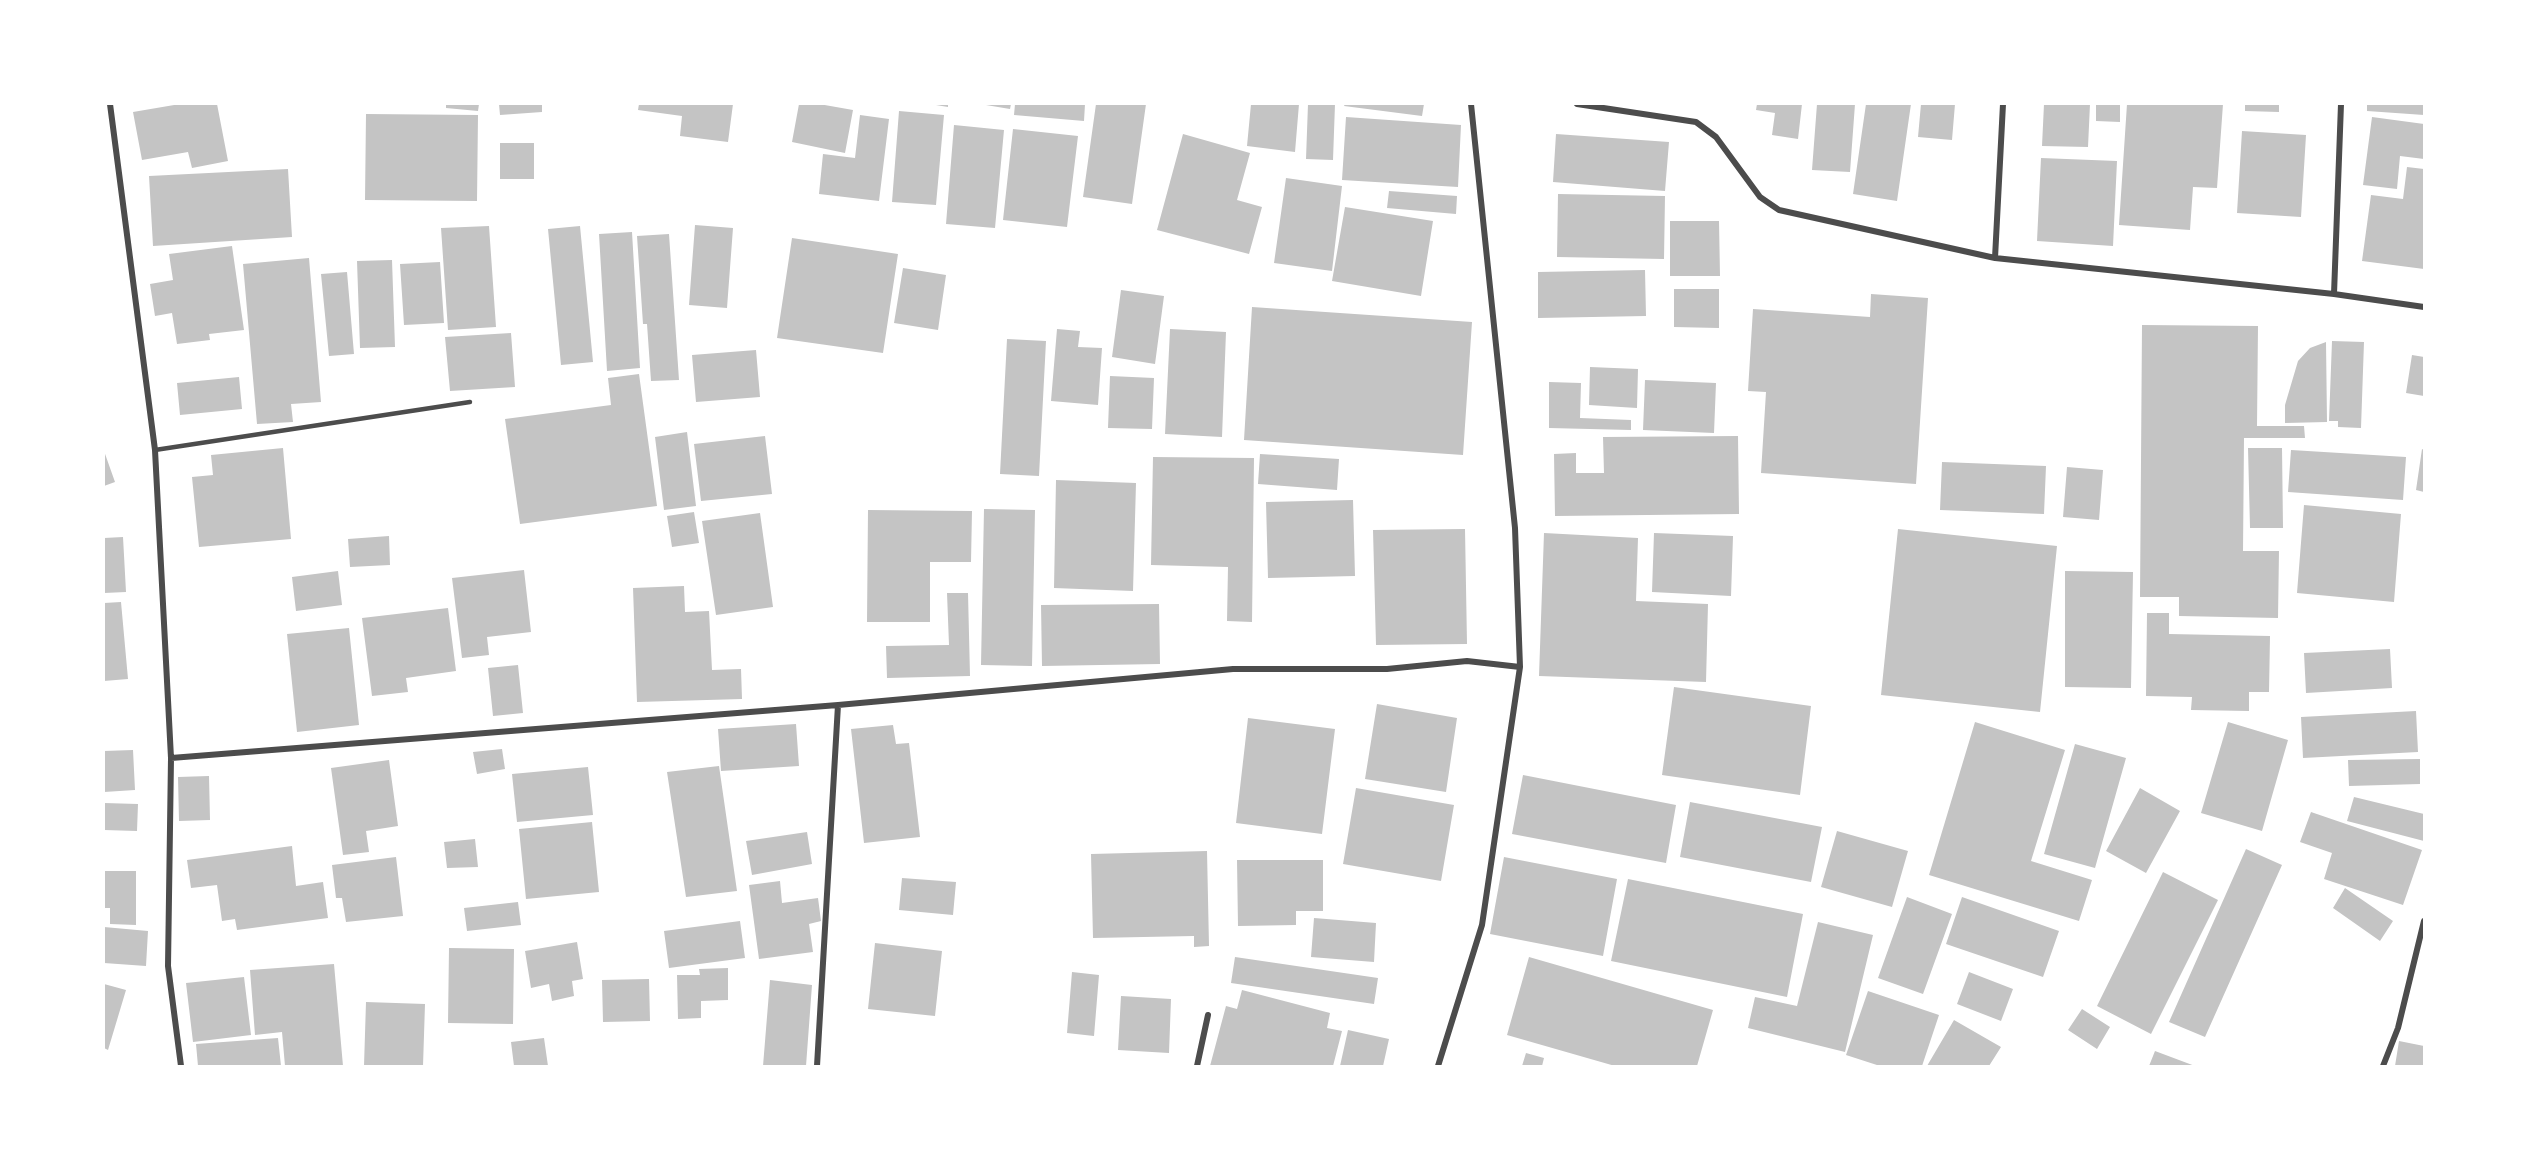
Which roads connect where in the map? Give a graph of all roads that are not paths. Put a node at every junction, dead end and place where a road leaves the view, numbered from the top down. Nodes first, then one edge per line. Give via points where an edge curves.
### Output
1 (110, 104) edge
2 (1471, 104) edge
3 (1577, 104) edge
4 (2003, 104) edge
5 (2341, 104) edge
6 (1995, 258) junction
7 (2334, 294) junction
8 (2424, 307) edge
9 (470, 402) dead end
10 (155, 450) junction
11 (1520, 667) junction
12 (838, 705) junction
13 (171, 758) junction
14 (2424, 921) edge
15 (1208, 1015) dead end
16 (181, 1066) edge
17 (817, 1066) edge
18 (1197, 1066) edge
19 (1438, 1066) edge
20 (2383, 1066) edge

1 - 10 street
2 - 11 street via 1515,528
3 - 6 street via 1696,122 1716,137 1760,197 1779,210
4 - 6 street
5 - 7 street
6 - 7 street
7 - 8 street
9 - 10 lane
10 - 13 street
11 - 12 street via 1467,662 1387,669 1233,669
11 - 19 street via 1482,925
12 - 13 street
12 - 17 street
13 - 16 street via 168,966
14 - 20 street via 2398,1028
15 - 18 street

